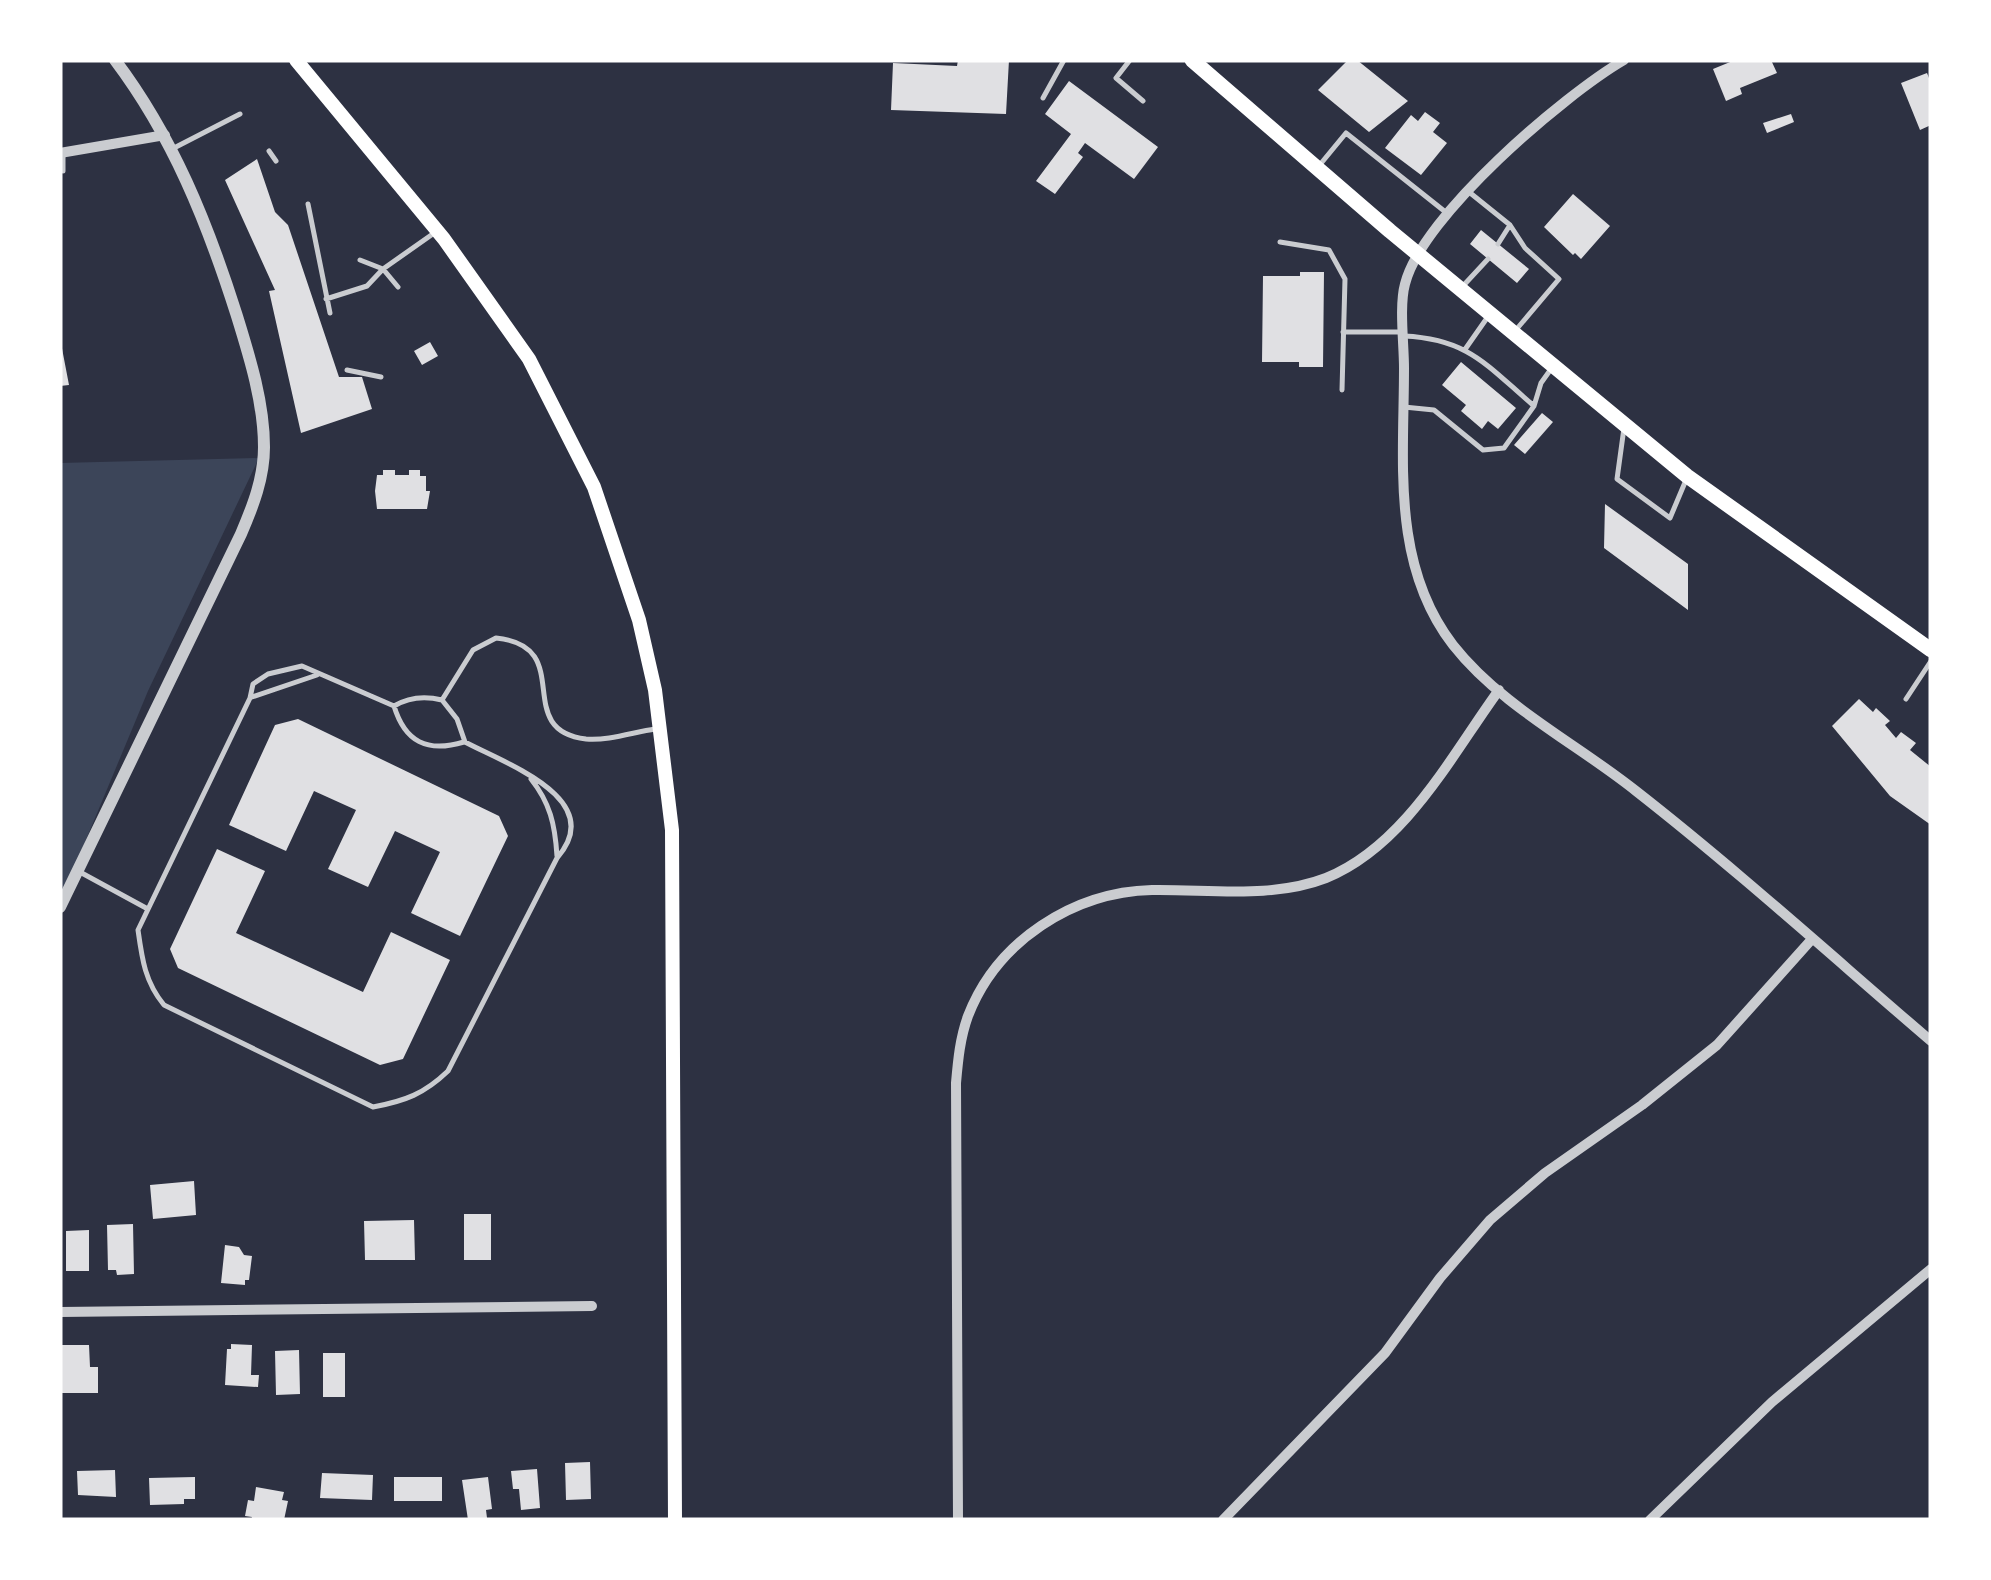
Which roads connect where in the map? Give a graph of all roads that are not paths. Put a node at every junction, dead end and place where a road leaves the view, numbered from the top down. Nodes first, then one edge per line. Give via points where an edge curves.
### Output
1 (115, 60) edge
2 (1064, 60) edge
3 (1130, 60) edge
4 (1192, 60) edge
5 (1624, 60) edge
6 (304, 63) edge
7 (1044, 98) dead end
8 (1143, 101) dead end
9 (240, 114) dead end
10 (164, 135) junction
11 (172, 149) junction
12 (268, 151) dead end
13 (61, 153) edge
14 (276, 161) dead end
15 (1316, 169) junction
16 (63, 172) dead end
17 (1468, 192) junction
18 (308, 204) dead end
19 (1448, 214) junction
20 (1510, 225) junction
21 (437, 230) junction
22 (1280, 242) dead end
23 (1498, 244) dead end
24 (1420, 255) junction
25 (1488, 258) dead end
26 (360, 260) dead end
27 (383, 270) junction
28 (398, 287) dead end
29 (1460, 290) junction
30 (326, 298) junction
31 (330, 313) dead end
32 (1490, 314) junction
33 (1343, 332) junction
34 (1513, 333) junction
35 (1404, 334) junction
36 (1466, 348) junction
37 (1553, 366) junction
38 (347, 370) dead end
39 (381, 376) dead end
40 (1342, 390) dead end
41 (1534, 406) junction
42 (1404, 407) junction
43 (1625, 425) junction
44 (1687, 476) junction
45 (1931, 650) edge
46 (1931, 662) edge
47 (320, 674) junction
48 (1498, 690) junction
49 (250, 698) junction
50 (1906, 699) dead end
51 (442, 700) junction
52 (394, 706) junction
53 (658, 728) junction
54 (465, 742) junction
55 (529, 776) junction
56 (557, 858) junction
57 (78, 870) junction
58 (60, 907) edge
59 (146, 908) junction
60 (1812, 939) junction
61 (1931, 1041) edge
62 (1931, 1269) edge
63 (592, 1306) dead end
64 (60, 1312) edge
65 (675, 1520) edge
66 (958, 1520) edge
67 (1224, 1520) edge
68 (1650, 1520) edge

1 - 10 street
2 - 7 lane
3 - 8 lane via 1116,78
4 - 15 main road
5 - 17 street via 1546,115
6 - 21 main road
9 - 11 lane
10 - 11 street
10 - 13 street
11 - 57 street via 242,334 261,416 262,476
12 - 14 lane
13 - 16 lane
15 - 19 lane via 1346,134
15 - 24 main road
17 - 19 street
17 - 20 lane
18 - 30 lane
19 - 24 street
20 - 23 lane
20 - 34 lane via 1559,278
21 - 27 lane
21 - 53 main road via 529,359 594,487 638,620
22 - 33 lane via 1329,250 1345,279
24 - 29 main road
24 - 35 street via 1404,285
25 - 29 lane
26 - 27 lane
27 - 28 lane
27 - 30 lane via 367,286
29 - 32 main road
30 - 31 lane
32 - 34 main road
32 - 36 lane
33 - 35 lane
33 - 40 lane
34 - 37 main road
35 - 36 lane
35 - 42 street
36 - 41 lane
37 - 41 lane
37 - 43 main road
38 - 39 lane
41 - 42 lane via 1504,448 1483,450 1434,410
42 - 48 street via 1406,528 1420,587 1452,644
43 - 44 main road
43 - 44 lane via 1616,479 1670,518
44 - 45 main road
46 - 50 lane
47 - 49 lane
47 - 49 lane via 288,666 253,684
47 - 52 lane
48 - 60 street via 1636,790
48 - 66 street via 1406,818 1358,862 1290,888 1148,890 1087,901 1027,935 984,984 968,1015 956,1083
49 - 59 lane
51 - 52 lane
51 - 53 lane via 473,650 510,639 528,646 538,660 547,717 566,734 590,740
51 - 54 lane
52 - 54 lane via 402,729 419,742
53 - 65 main road via 674,901
54 - 55 lane
55 - 56 lane via 548,800
55 - 56 lane via 562,800 571,826
56 - 59 lane via 448,1071 407,1101 373,1107 164,1005 143,966 138,930
57 - 58 street
57 - 59 lane
60 - 61 street
60 - 67 street via 1704,1055 1544,1172 1490,1220 1384,1353
62 - 68 street via 1772,1402
63 - 64 street

